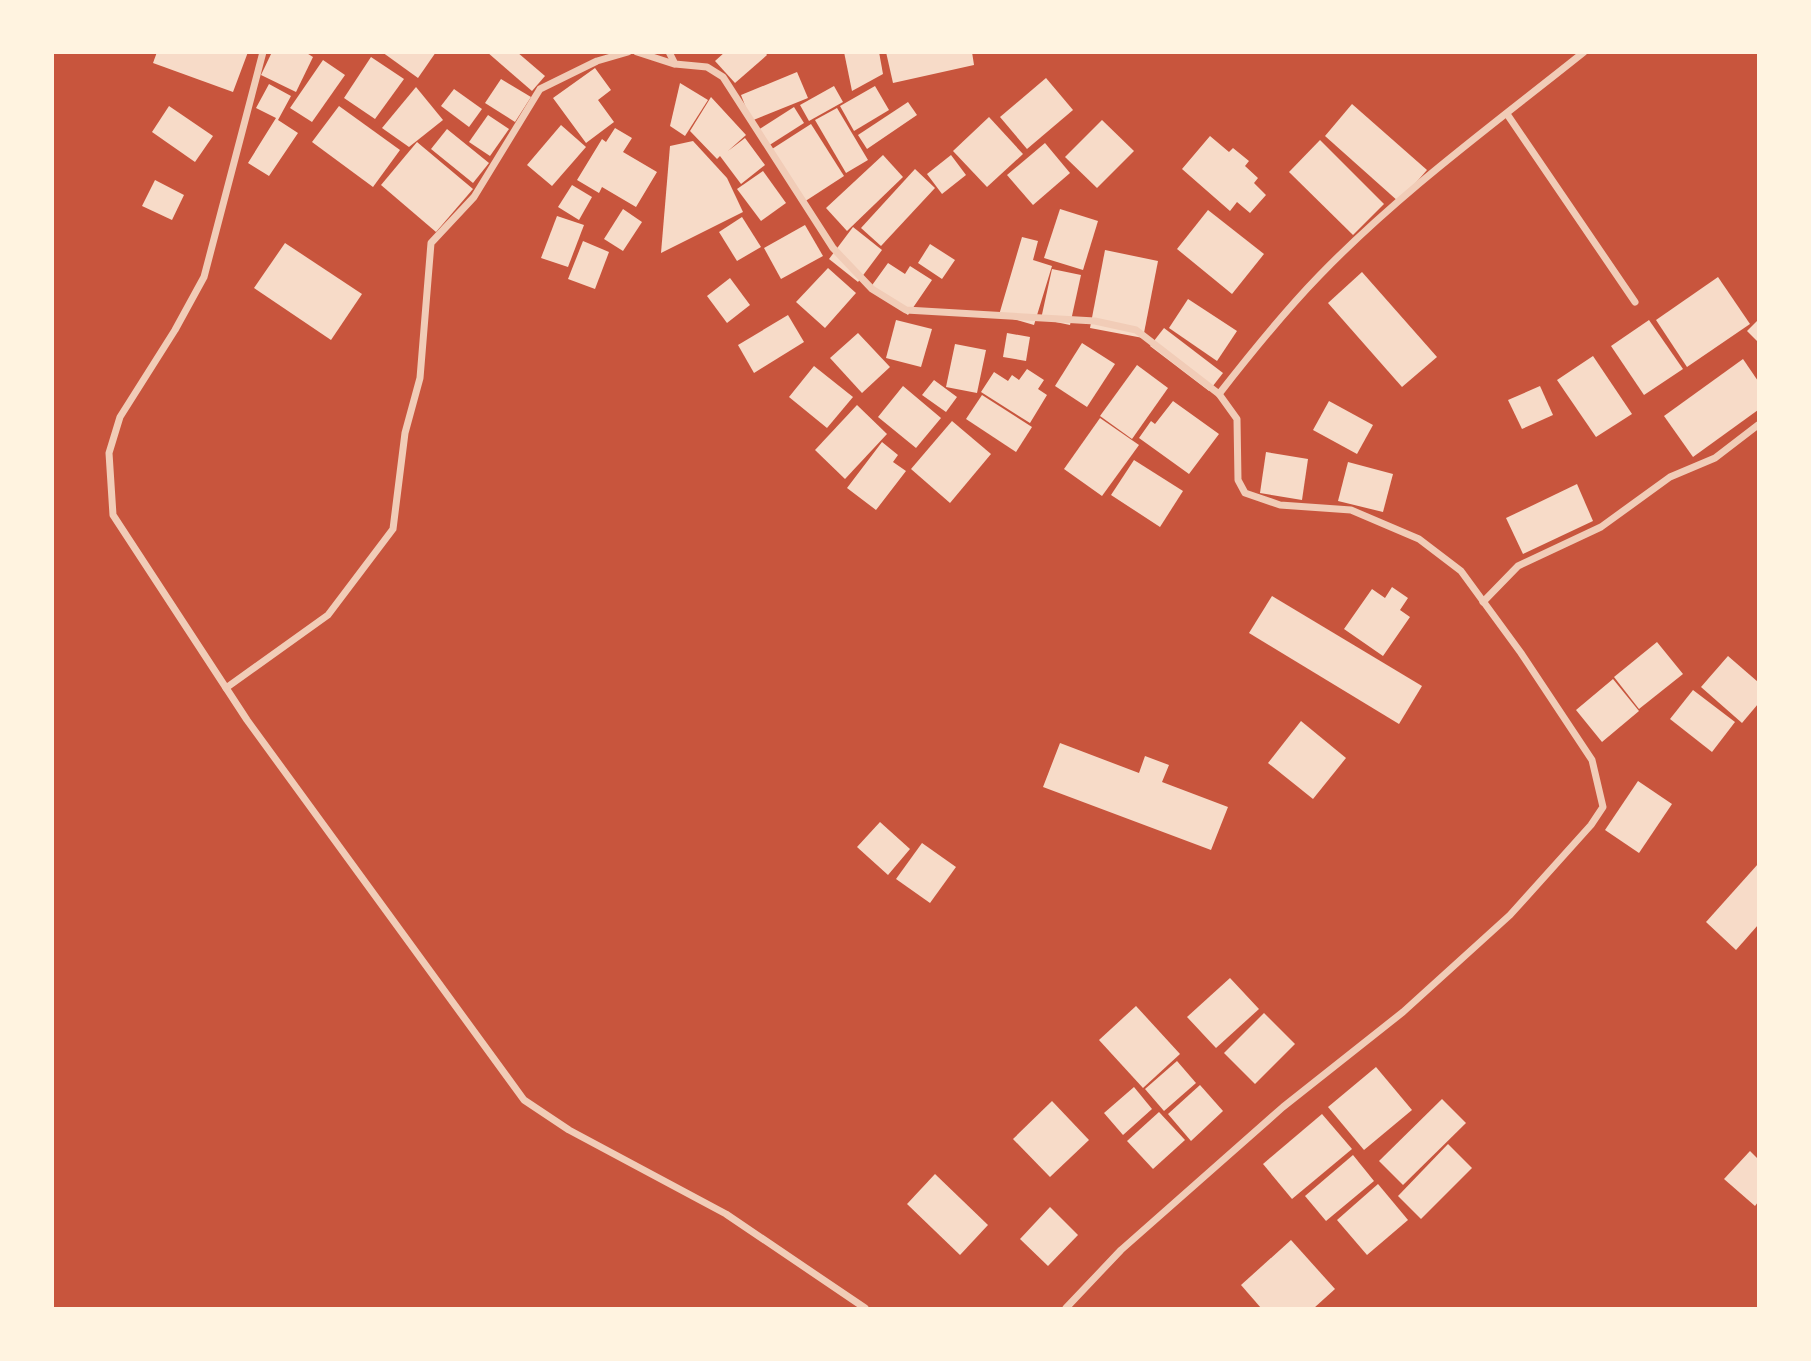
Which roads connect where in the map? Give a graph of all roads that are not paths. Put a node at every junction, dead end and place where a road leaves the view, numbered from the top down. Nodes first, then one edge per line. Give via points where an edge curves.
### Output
1 (263, 52) edge
2 (628, 52) edge
3 (637, 52) edge
4 (668, 52) edge
5 (1584, 52) edge
6 (675, 64) junction
7 (1507, 114) junction
8 (1635, 302) dead end
9 (1219, 394) junction
10 (1759, 425) edge
11 (1483, 602) junction
12 (226, 688) junction
13 (865, 1308) edge
14 (1066, 1308) edge

1 - 12 street via 204,277 120,417 110,453 113,514
2 - 12 street via 597,61 540,89 474,197 431,243 420,378 405,433 393,529 328,615
3 - 6 street
4 - 6 street
5 - 7 street
6 - 9 street via 707,67 723,77 833,248 872,289 894,303 906,310 1095,321 1136,330
7 - 8 street
7 - 9 street via 1390,209 1320,275
9 - 11 street via 1237,419 1238,480 1245,493 1280,505 1351,510 1419,539 1461,571
10 - 11 street via 1714,458 1670,477 1601,527 1518,566
11 - 14 street via 1591,760 1603,807 1510,915 1403,1013 1283,1107 1141,1232
12 - 13 street via 524,1100 569,1130 726,1214

